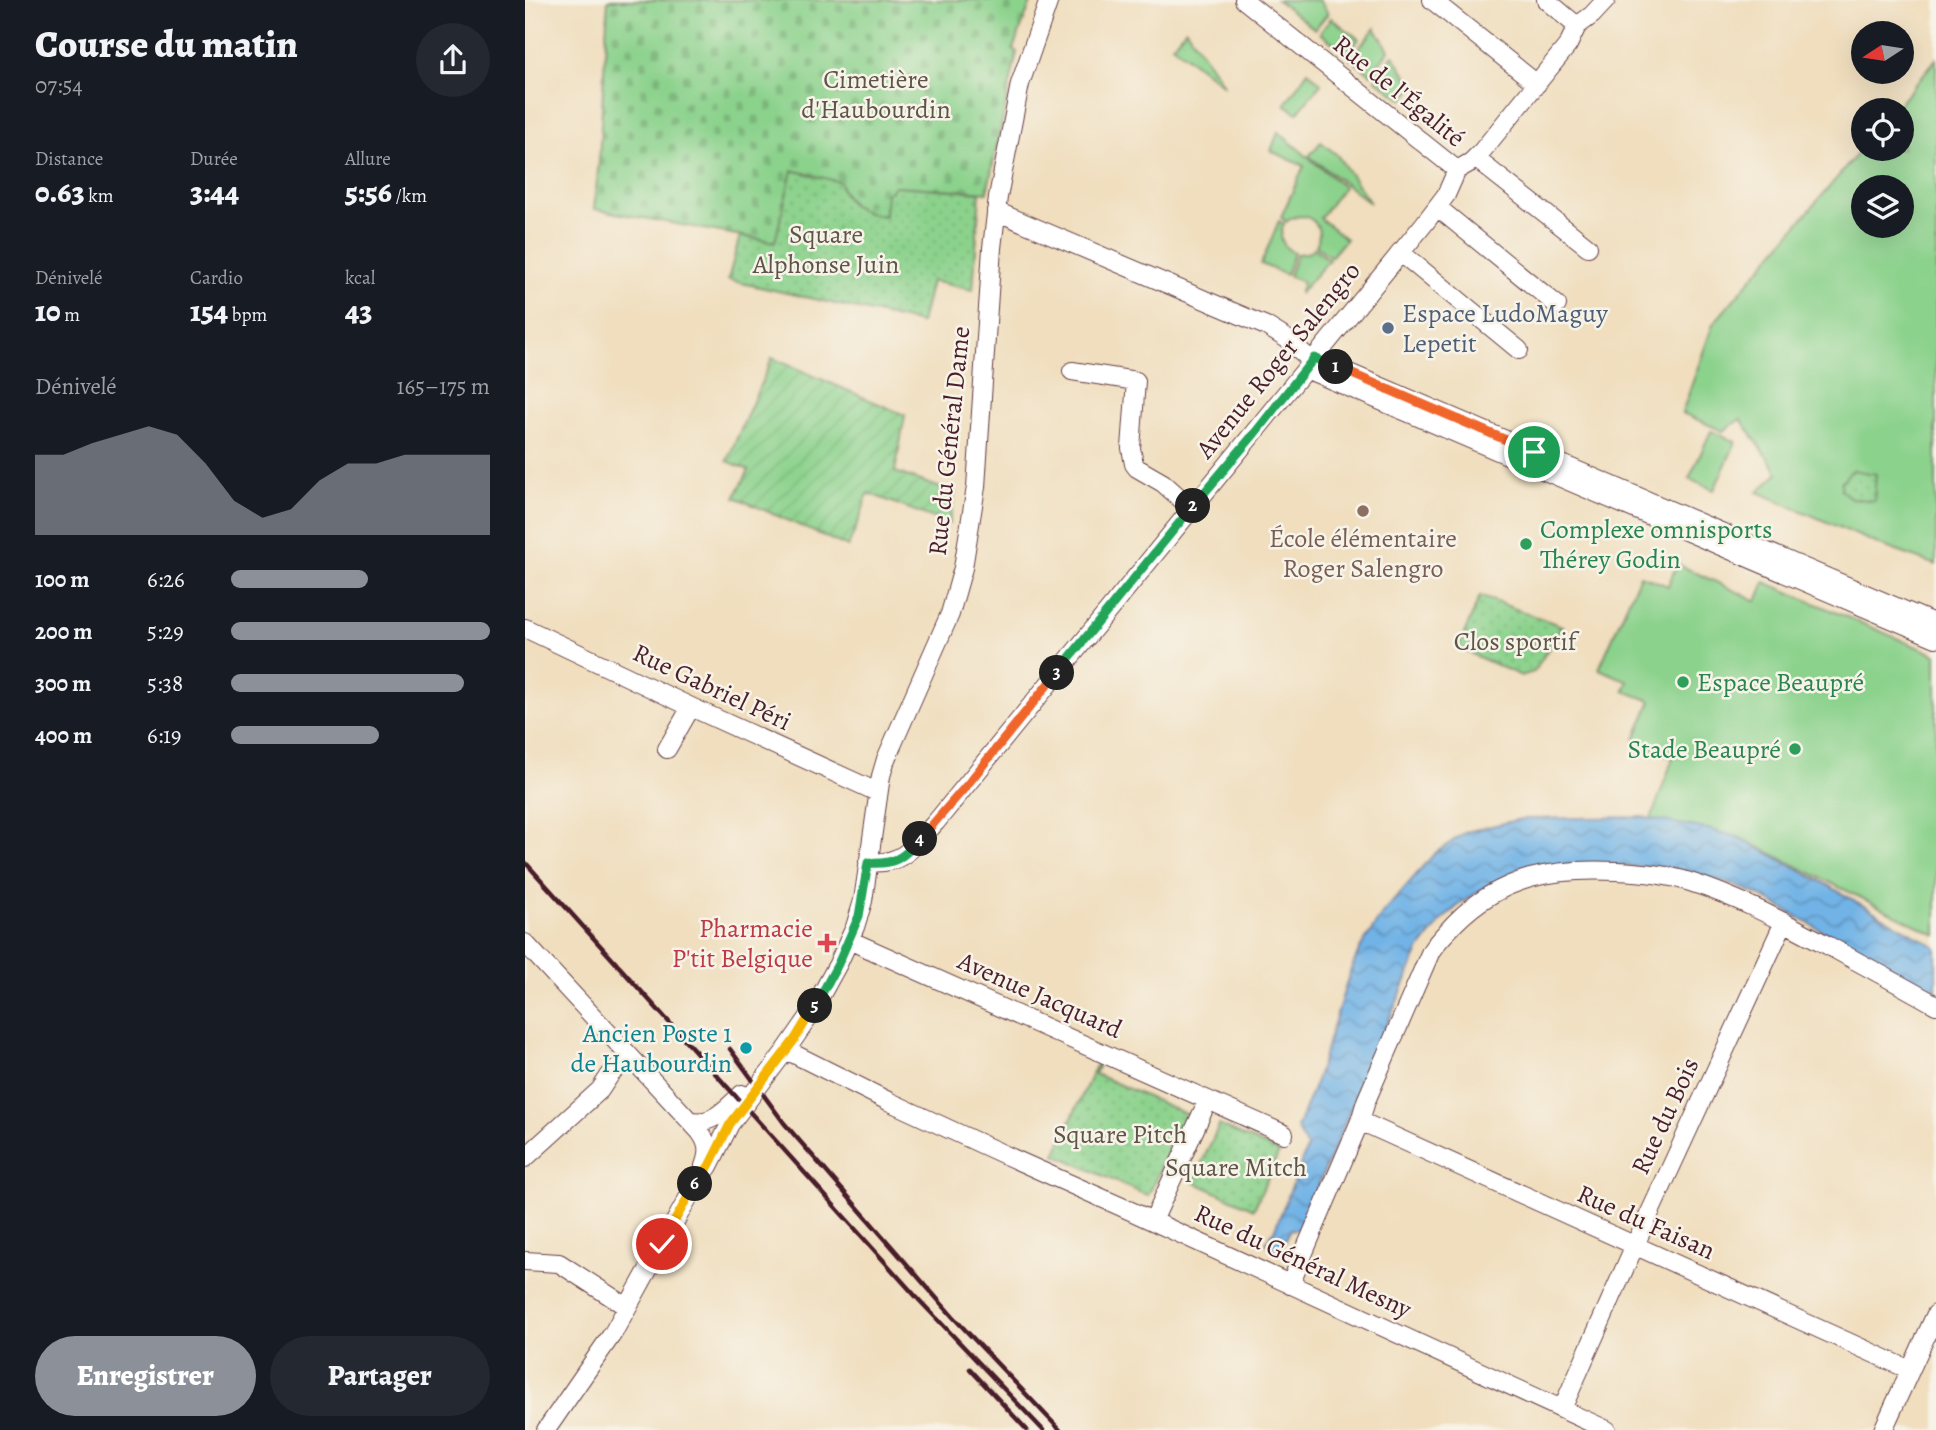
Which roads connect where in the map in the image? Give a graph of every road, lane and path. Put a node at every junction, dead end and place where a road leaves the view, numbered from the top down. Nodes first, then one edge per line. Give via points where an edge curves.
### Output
1 (1049, 0) edge
2 (1244, 0) edge
3 (1432, 0) edge
4 (1546, 0) edge
5 (1606, 0) edge
6 (1577, 26) junction
7 (1537, 83) junction
8 (1475, 158) junction
9 (1457, 170) junction
10 (1437, 207) junction
11 (996, 211) junction
12 (1588, 247) dead end
13 (1400, 252) junction
14 (1557, 305) dead end
15 (1519, 350) dead end
16 (1311, 363) junction
17 (1072, 372) dead end
18 (1191, 508) junction
19 (1936, 624) edge
20 (525, 628) edge
21 (1936, 638) edge
22 (691, 707) junction
23 (667, 749) dead end
24 (877, 792) junction
25 (868, 863) junction
26 (1784, 922) junction
27 (849, 940) junction
28 (525, 943) edge
29 (1936, 1005) edge
30 (629, 1056) junction
31 (781, 1057) junction
32 (1208, 1100) junction
33 (689, 1120) junction
34 (1360, 1121) junction
35 (1285, 1134) dead end
36 (525, 1158) edge
37 (697, 1182) junction
38 (1153, 1221) junction
39 (1635, 1245) junction
40 (525, 1261) edge
41 (1290, 1285) junction
42 (628, 1307) junction
43 (1936, 1314) edge
44 (1910, 1370) junction
45 (1562, 1409) junction
46 (546, 1430) edge
47 (1607, 1430) edge
48 (1883, 1430) edge

1 - 11 street, Rue du Général Dame via 1020,84
2 - 9 street, Rue de l'Égalité
3 - 7 street
4 - 6 street
5 - 6 street, Avenue Roger Salengro
6 - 7 street, Avenue Roger Salengro via 1569,45
7 - 8 street, Avenue Roger Salengro
8 - 9 street, Avenue Roger Salengro
8 - 12 street
9 - 10 street, Avenue Roger Salengro
10 - 13 street, Avenue Roger Salengro
10 - 14 street
11 - 16 street via 1266,326
11 - 24 street, Rue du Général Dame via 976,487 963,568 950,614 886,760
13 - 15 street
13 - 16 street, Avenue Roger Salengro
16 - 18 street, Avenue Roger Salengro
16 - 19 street
16 - 21 street
17 - 18 street via 1136,381 1132,459 1137,468
18 - 25 street, Avenue Roger Salengro via 910,850 891,862
20 - 22 street, Rue Gabriel Péri
22 - 23 street
22 - 24 street, Rue Gabriel Péri
24 - 25 street, Rue du Général Dame
25 - 27 street, Rue du Général Dame via 861,909
26 - 29 street
26 - 34 street via 1705,887 1653,873 1567,871 1508,886 1472,908 1436,943
26 - 39 street, Rue du Bois
27 - 31 street, Rue du Général Dame via 823,994
27 - 32 street, Avenue Jacquard
28 - 30 street
30 - 33 street
30 - 36 street via 600,1090
31 - 33 street via 713,1119
31 - 37 street via 730,1124
31 - 38 street, Rue du Général Mesny
32 - 35 street, Avenue Jacquard
32 - 38 street
33 - 37 street via 708,1145
34 - 39 street, Rue du Faisan
34 - 41 street
37 - 42 street
38 - 41 street, Rue du Général Mesny
39 - 44 street, Rue du Faisan
39 - 45 street, Rue du Bois
40 - 42 street via 559,1263
41 - 45 street, Rue du Général Mesny
42 - 46 street
43 - 44 street
44 - 48 street
45 - 47 street, Rue du Général Mesny

